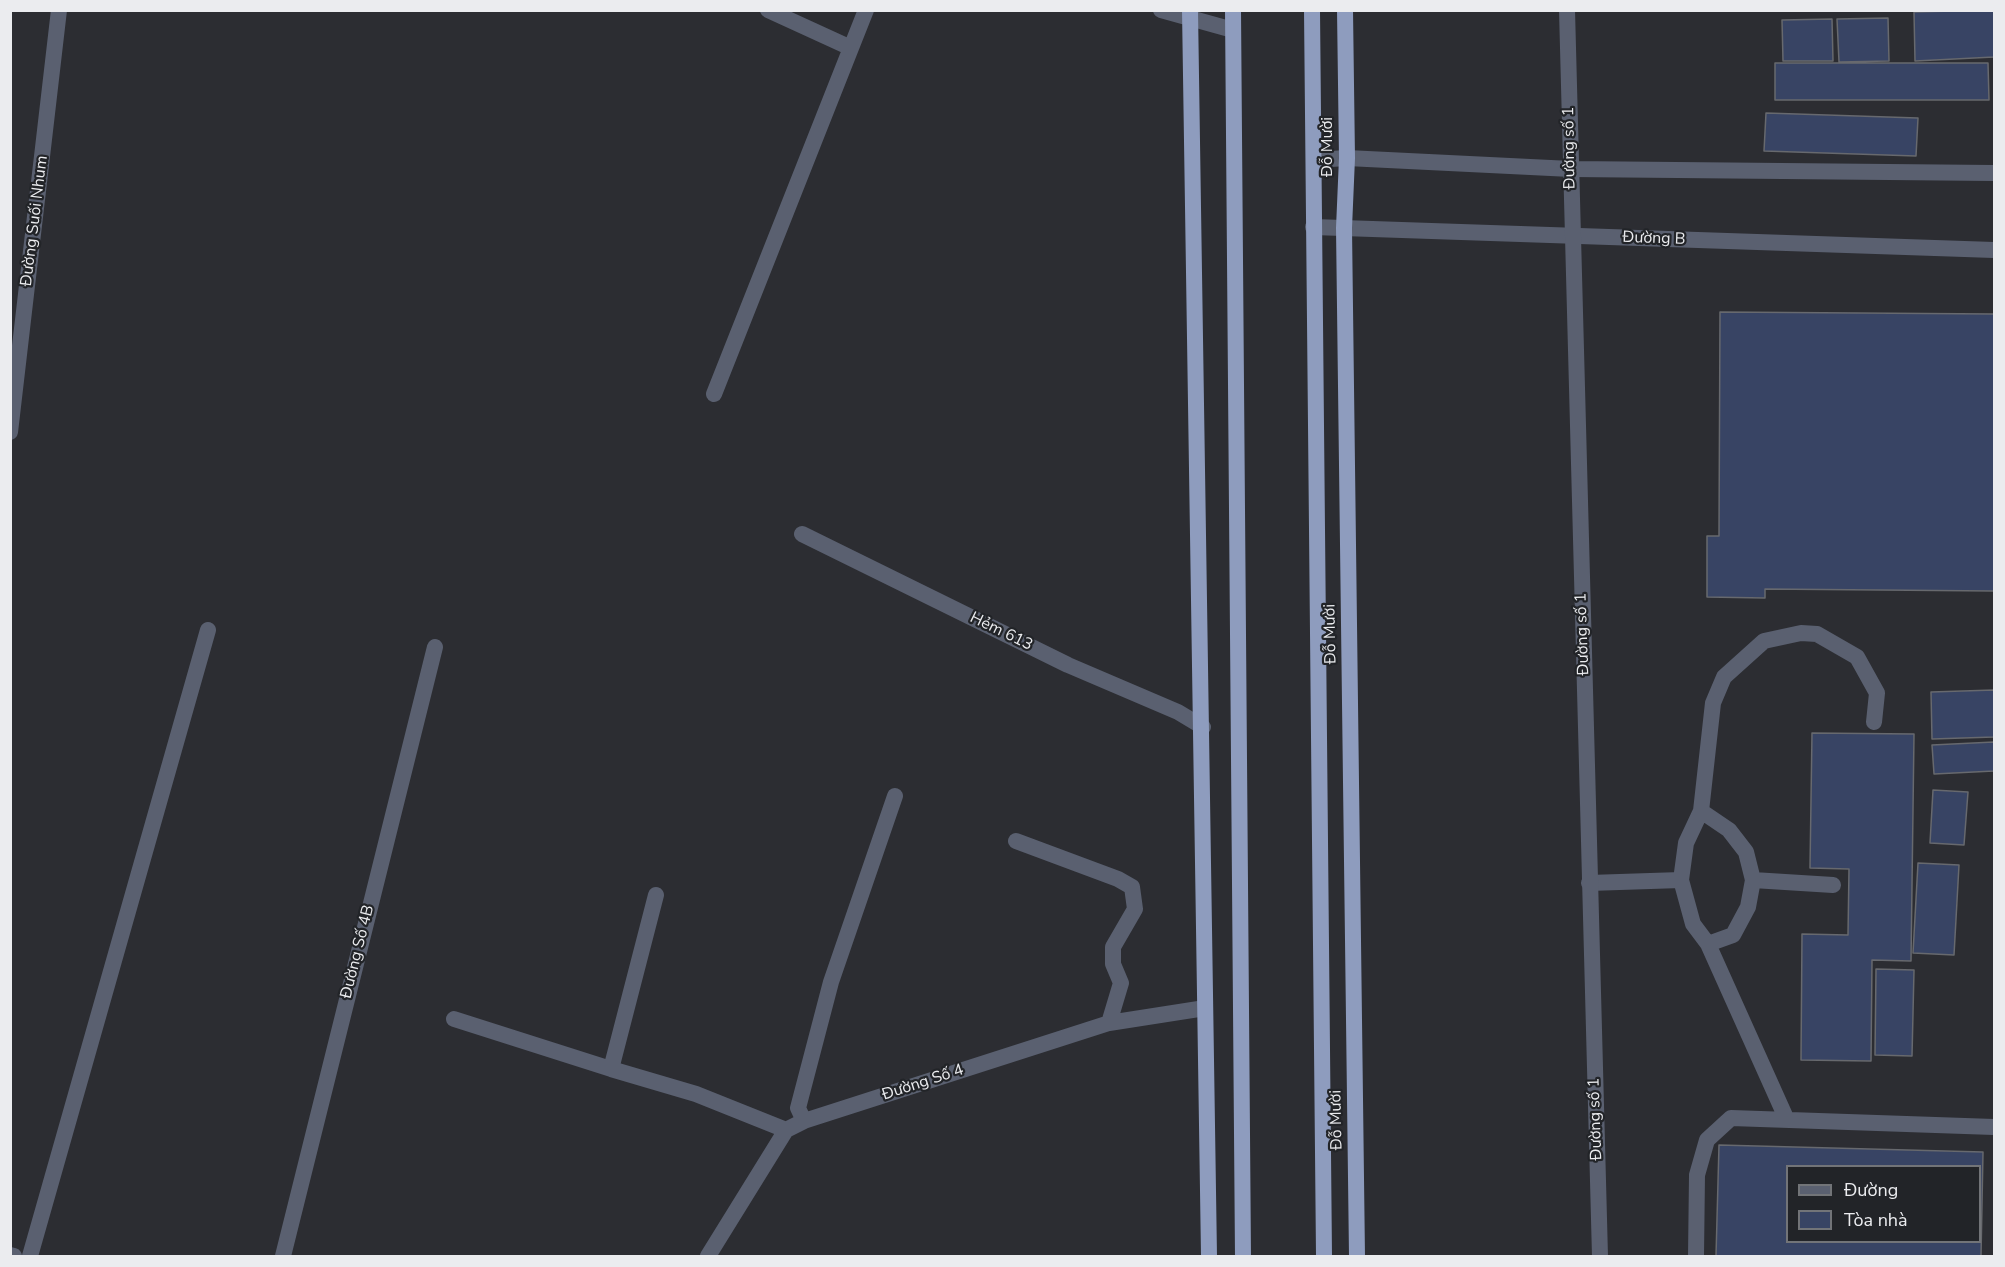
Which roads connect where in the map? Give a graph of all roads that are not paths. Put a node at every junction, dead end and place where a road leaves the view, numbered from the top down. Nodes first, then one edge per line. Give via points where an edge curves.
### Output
1 (59, 10) edge
2 (768, 10) edge
3 (867, 10) edge
4 (1161, 10) edge
5 (1233, 10) edge
6 (1312, 10) edge
7 (1345, 10) edge
8 (1567, 10) edge
9 (1190, 15) edge
10 (1233, 30) junction
11 (851, 48) junction
12 (1347, 158) junction
13 (1314, 160) junction
14 (1571, 169) junction
15 (1995, 173) edge
16 (1313, 227) junction
17 (1344, 228) junction
18 (1572, 237) junction
19 (1995, 250) edge
20 (714, 394) dead end
21 (10, 432) edge
22 (802, 534) dead end
23 (208, 630) dead end
24 (435, 647) dead end
25 (1874, 722) dead end
26 (1203, 727) junction
27 (895, 796) dead end
28 (1701, 811) junction
29 (1016, 841) dead end
30 (1681, 880) junction
31 (1754, 880) junction
32 (1589, 883) junction
33 (1833, 885) dead end
34 (656, 895) dead end
35 (1708, 944) junction
36 (1206, 1008) junction
37 (454, 1019) dead end
38 (1109, 1023) junction
39 (611, 1069) junction
40 (1786, 1120) junction
41 (804, 1121) junction
42 (1995, 1127) edge
43 (786, 1130) junction
44 (30, 1257) edge
45 (282, 1257) edge
46 (708, 1257) edge
47 (1209, 1257) edge
48 (1243, 1257) edge
49 (1324, 1257) edge
50 (1357, 1257) edge
51 (1600, 1257) edge
52 (1696, 1257) edge

1 - 21 street, Đường Suối Nhum
2 - 11 street
3 - 11 street
4 - 9 street
5 - 10 highway
6 - 13 highway, Đỗ Mười
7 - 12 highway, Đỗ Mười
8 - 14 street, Đường số 1
9 - 10 street
9 - 26 highway
10 - 48 highway
11 - 20 street
12 - 13 street
12 - 14 street
12 - 17 highway, Đỗ Mười
13 - 16 highway, Đỗ Mười
14 - 15 street
14 - 18 street, Đường số 1
16 - 17 street, Đường B
16 - 49 highway, Đỗ Mười
17 - 18 street, Đường B
17 - 50 highway, Đỗ Mười
18 - 19 street, Đường B
18 - 32 street, Đường số 1
22 - 26 street, Hẻm 613
23 - 44 street
24 - 45 street, Đường Số 4B
25 - 28 street via 1877,693 1857,657 1817,634 1801,633 1764,641 1724,677 1713,702
26 - 36 highway
27 - 41 street via 831,982 798,1108
28 - 30 street via 1686,843
28 - 31 street via 1729,830 1746,852
29 - 38 street via 1118,879 1132,888 1135,909 1113,947 1113,964 1121,984
30 - 32 street
30 - 35 street via 1693,924
31 - 33 street
31 - 35 street via 1748,907 1733,935
32 - 51 street, Đường số 1
34 - 39 street
35 - 40 street
36 - 38 street, Đường Số 4
36 - 47 highway
37 - 39 street
38 - 41 street, Đường Số 4
39 - 43 street via 696,1094
40 - 42 street
40 - 52 street via 1731,1118 1707,1140 1697,1175
41 - 43 street, Đường Số 4
43 - 46 street

